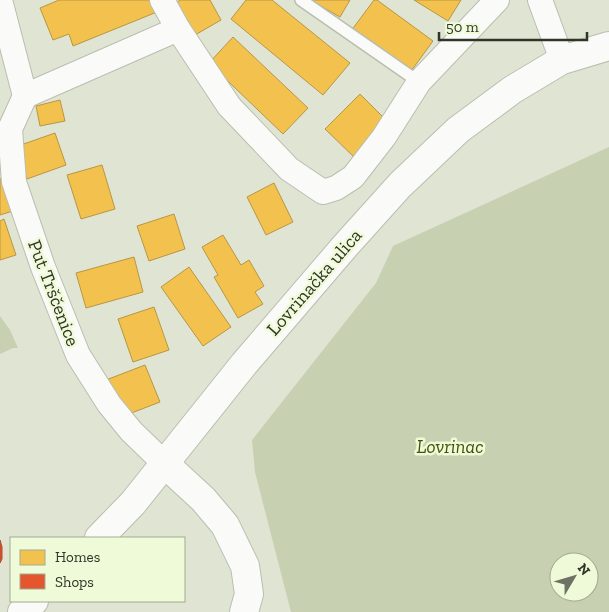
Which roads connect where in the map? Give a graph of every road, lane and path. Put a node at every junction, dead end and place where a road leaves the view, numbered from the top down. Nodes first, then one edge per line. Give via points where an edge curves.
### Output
1 (0, 0) edge
2 (162, 0) edge
3 (301, 0) edge
4 (497, 0) edge
5 (540, 0) edge
6 (178, 29) junction
7 (609, 46) edge
8 (562, 60) junction
9 (419, 82) junction
10 (25, 96) junction
11 (165, 464) junction
12 (99, 537) edge
13 (33, 602) edge
14 (22, 612) edge
15 (244, 612) edge

1 - 10 street
2 - 6 street
3 - 9 lane
4 - 9 street
5 - 8 street
6 - 9 street via 229,106 289,168 323,192 353,177 384,137
6 - 10 street
7 - 8 street, Lovrinačka ulica
8 - 11 street, Lovrinačka ulica via 512,90 458,130 400,185 244,364
10 - 11 street, Put Trščenice via 10,129 14,182 43,267 88,372 108,404
11 - 12 street, Lovrinačka ulica
11 - 15 street via 203,499 225,525 245,566 249,594
13 - 14 street

